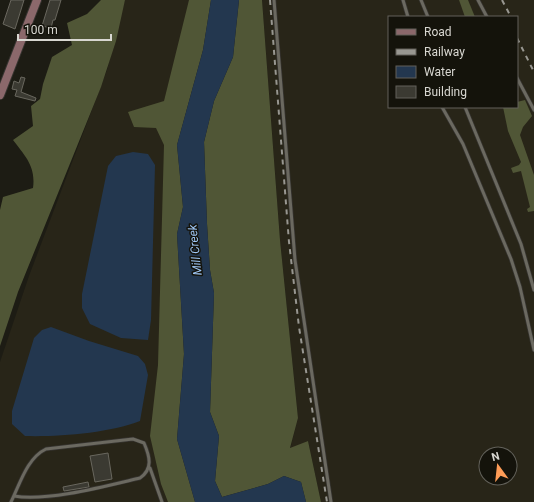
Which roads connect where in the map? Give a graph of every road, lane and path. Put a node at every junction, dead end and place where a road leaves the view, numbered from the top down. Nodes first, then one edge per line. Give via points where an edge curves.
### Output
1 (37, 0) edge
2 (274, 0) edge
3 (403, 0) edge
4 (421, 0) edge
5 (478, 0) edge
6 (408, 16) edge
7 (428, 16) edge
8 (486, 16) edge
9 (518, 80) edge
10 (0, 95) edge
11 (443, 108) edge
12 (465, 108) edge
13 (534, 110) edge
14 (534, 290) edge
15 (534, 350) edge
16 (150, 468) junction
17 (14, 496) junction
18 (45, 501) edge
19 (11, 502) edge
20 (162, 502) edge
21 (331, 502) edge

1 - 10 main road
2 - 21 lane via 295,260
3 - 6 lane
4 - 7 lane
5 - 8 lane
9 - 13 lane
11 - 15 lane via 463,144 511,259
12 - 14 lane via 521,244
16 - 17 lane via 144,443 133,439 52,448 38,453 32,460
16 - 18 lane via 147,474 140,478
16 - 20 lane
17 - 18 lane via 24,500
17 - 19 lane

